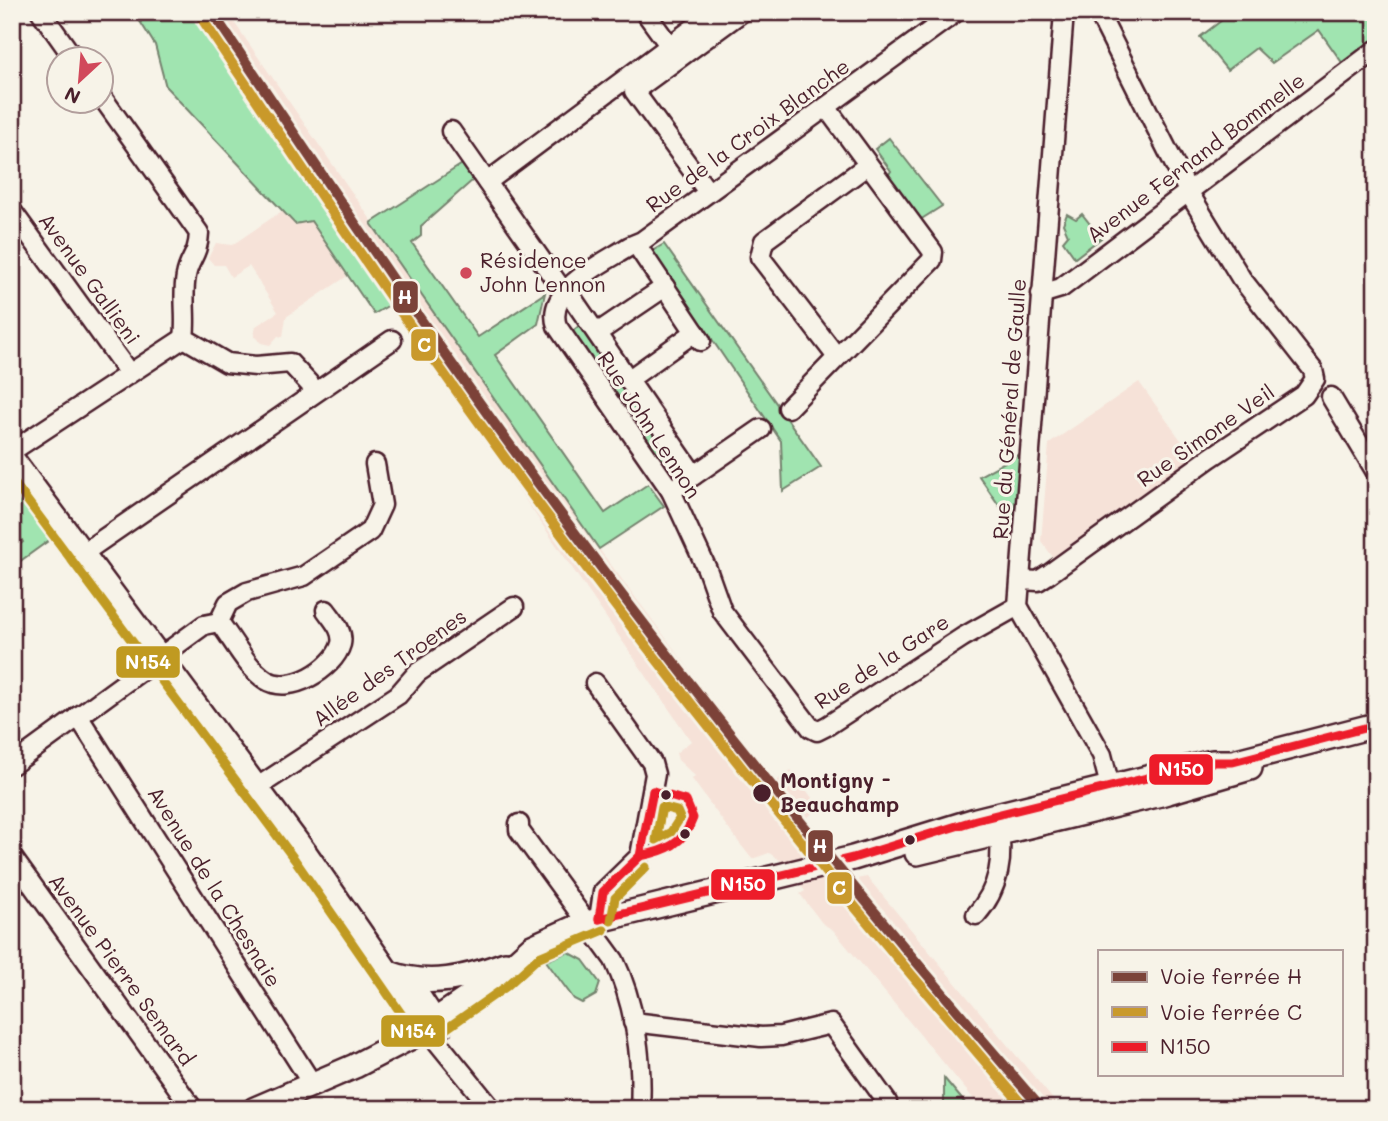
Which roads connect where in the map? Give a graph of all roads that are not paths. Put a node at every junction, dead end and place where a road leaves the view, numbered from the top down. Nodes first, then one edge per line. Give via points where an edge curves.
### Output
1 (41, 12) edge
2 (645, 12) edge
3 (715, 12) edge
4 (742, 12) edge
5 (956, 12) edge
6 (1064, 12) edge
7 (1098, 12) edge
8 (65, 46) edge
9 (669, 46) junction
10 (1375, 51) edge
11 (826, 107) junction
12 (116, 116) edge
13 (451, 131) dead end
14 (868, 165) junction
15 (486, 182) junction
16 (708, 192) junction
17 (1189, 193) junction
18 (12, 211) edge
19 (636, 243) junction
20 (665, 287) junction
21 (565, 290) junction
22 (1041, 294) junction
23 (597, 333) junction
24 (184, 338) junction
25 (392, 341) dead end
26 (837, 357) junction
27 (129, 373) junction
28 (628, 380) junction
29 (316, 391) junction
30 (1331, 397) dead end
31 (788, 408) dead end
32 (761, 429) dead end
33 (12, 451) edge
34 (12, 459) edge
35 (374, 464) dead end
36 (1376, 472) edge
37 (694, 475) junction
38 (671, 491) junction
39 (83, 553) junction
40 (1021, 580) junction
41 (1018, 606) junction
42 (514, 607) dead end
43 (326, 610) dead end
44 (219, 622) junction
45 (159, 656) junction
46 (595, 683) dead end
47 (781, 692) joint
48 (78, 716) junction
49 (1376, 725) edge
50 (1376, 733) edge
51 (12, 765) edge
52 (256, 788) junction
53 (1113, 796) junction
54 (519, 824) dead end
55 (997, 824) junction
56 (12, 857) edge
57 (976, 915) dead end
58 (593, 921) junction
59 (515, 960) junction
60 (489, 970) junction
61 (401, 983) junction
62 (429, 1018) junction
63 (633, 1022) junction
64 (399, 1029) junction
65 (311, 1082) junction
66 (645, 1105) edge
67 (883, 1106) edge
68 (193, 1109) edge
69 (255, 1109) edge
70 (492, 1109) edge

1 - 8 street
2 - 9 street
3 - 9 street
4 - 16 street via 634,91
5 - 11 street, Rue de la Croix Blanche
6 - 22 street, Rue du Général de Gaulle
7 - 17 street, Rue Simone Veil
9 - 15 street
10 - 17 street, Avenue Fernand Bommelle
11 - 14 street
11 - 16 street, Rue de la Croix Blanche
12 - 24 street via 199,233 198,251 186,272
13 - 15 street
14 - 26 street via 933,252 932,260
14 - 26 street via 759,248 760,257
15 - 21 street
16 - 19 street, Rue de la Croix Blanche
17 - 22 street, Avenue Fernand Bommelle via 1061,288
17 - 40 street, Rue Simone Veil via 1249,288 1313,370 1311,388 1049,574 1038,581
18 - 27 street, Avenue Gallieni
19 - 20 street
19 - 21 street, Rue de la Croix Blanche
20 - 23 street
20 - 28 street via 698,336
21 - 23 street
21 - 38 street, Rue John Lennon via 554,306 557,326
22 - 40 street, Rue du Général de Gaulle
23 - 28 street
24 - 27 street
24 - 29 street via 227,363 290,363
25 - 29 street
26 - 31 street
27 - 33 street
28 - 37 street
29 - 39 street
30 - 36 street
32 - 37 street
34 - 39 main road
35 - 44 street via 382,505 370,531 304,576 247,592 228,603
37 - 38 street
38 - 47 street, Rue John Lennon via 722,611
39 - 45 main road
40 - 41 street, Rue du Général de Gaulle
41 - 47 street, Rue de la Gare via 817,731
41 - 53 street via 1102,755
42 - 52 street, Allée des Troenes via 417,673 398,695
43 - 44 street via 340,630 341,644 327,664 285,686 268,682 256,671
44 - 45 street via 204,625
45 - 48 street
45 - 52 main road
46 - 58 street via 652,763 655,774 640,856 603,892
48 - 51 street
48 - 65 street, Avenue de la Chesnaie
49 - 53 main road via 1233,762 1212,762
50 - 53 main road via 1273,759 1224,777
52 - 61 main road
53 - 55 main road
54 - 58 street via 519,830
55 - 57 street via 998,873 994,890
55 - 58 main road via 845,866
56 - 68 street, Avenue Pierre Semard
58 - 59 main road via 532,947
58 - 63 street via 625,981
59 - 60 main road
59 - 62 main road via 500,976
60 - 61 main road via 439,981
60 - 62 main road
61 - 62 main road
61 - 64 main road
62 - 64 main road
62 - 65 main road via 355,1066
62 - 70 street via 450,1055
63 - 66 street
63 - 67 street via 761,1037 831,1024
64 - 65 main road
65 - 69 main road

